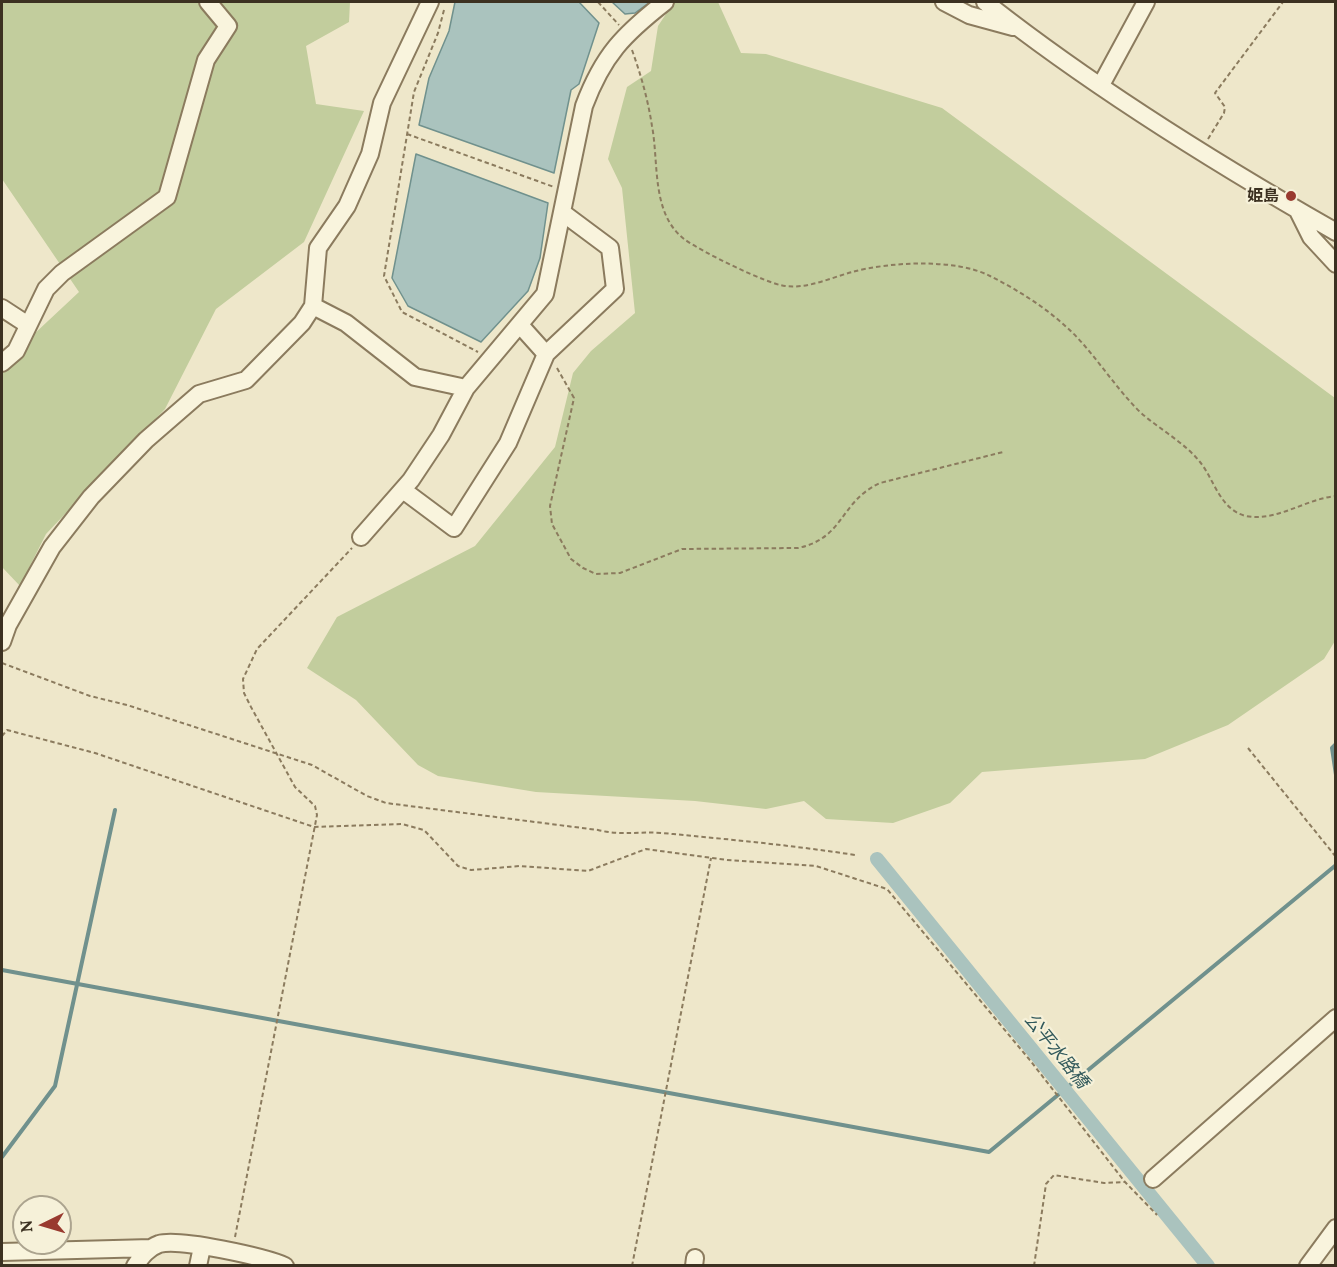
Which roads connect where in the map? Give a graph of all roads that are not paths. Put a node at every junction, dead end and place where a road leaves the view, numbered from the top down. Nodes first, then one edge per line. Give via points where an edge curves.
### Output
1 (208, 2) edge
2 (430, 2) edge
3 (665, 2) edge
4 (944, 2) edge
5 (985, 2) edge
6 (1146, 2) edge
7 (1025, 31) junction
8 (1101, 85) junction
9 (1298, 211) junction
10 (563, 213) junction
11 (1335, 232) edge
12 (1335, 264) edge
13 (313, 306) junction
14 (2, 308) edge
15 (28, 325) junction
16 (519, 325) junction
17 (546, 354) junction
18 (2, 363) edge
19 (466, 388) junction
20 (403, 490) junction
21 (361, 537) road end
22 (2, 642) edge
23 (1335, 1018) edge
24 (1153, 1179) dead end
25 (1335, 1228) edge
26 (202, 1247) junction
27 (151, 1248) junction
28 (2, 1252) edge
29 (135, 1266) edge
30 (198, 1266) edge
31 (285, 1266) edge
32 (1308, 1266) edge

1 - 15 street via 228,26 206,60 167,196 62,273 46,288
2 - 13 street via 382,103 370,154 347,206 318,248
3 - 10 street via 626,32 603,66 584,106
4 - 7 street via 969,15
5 - 7 street
6 - 8 street
7 - 8 street
8 - 9 street
9 - 11 street
9 - 12 street via 1311,237
10 - 16 street via 545,294
10 - 17 street via 610,248 615,289
13 - 19 street via 346,323 415,377
13 - 22 street via 282,345 246,380 199,394 146,440 91,497 52,546
14 - 15 street
15 - 18 street via 16,351
16 - 17 street
16 - 19 street
17 - 20 street via 508,443 454,528
19 - 20 street via 441,435
20 - 21 street
23 - 24 street
25 - 32 street
26 - 27 street via 174,1242
26 - 30 street
26 - 31 street
27 - 28 street
27 - 29 street

